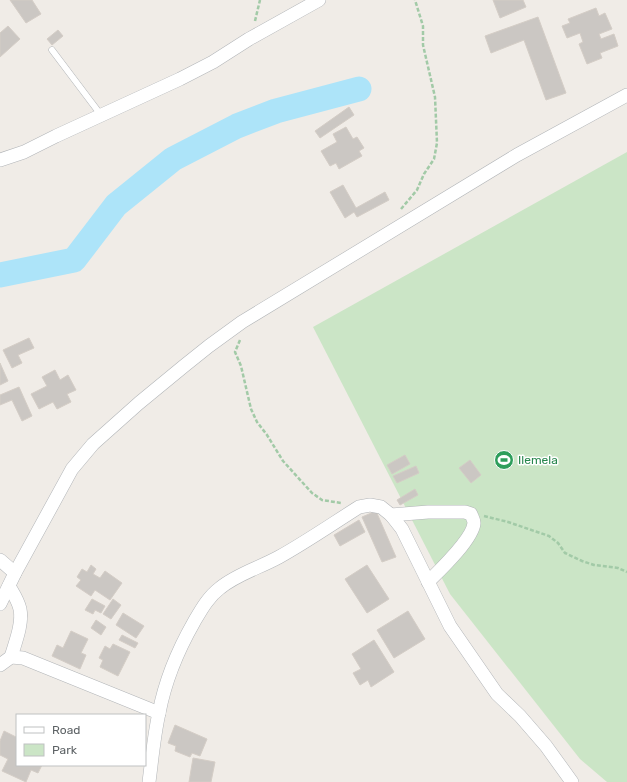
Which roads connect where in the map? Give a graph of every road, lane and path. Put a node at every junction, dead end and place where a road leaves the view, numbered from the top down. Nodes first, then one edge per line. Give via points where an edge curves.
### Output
1 (319, 0) edge
2 (415, 0) edge
3 (52, 50) dead end
4 (627, 95) edge
5 (101, 114) junction
6 (0, 160) edge
7 (398, 213) dead end
8 (242, 322) junction
9 (359, 507) junction
10 (391, 515) junction
11 (472, 517) junction
12 (0, 560) edge
13 (627, 572) edge
14 (15, 573) junction
15 (428, 582) junction
16 (9, 586) junction
17 (0, 604) edge
18 (11, 657) junction
19 (0, 665) edge
20 (159, 713) junction
21 (149, 782) edge
22 (572, 782) edge

1 - 5 street via 180,79
2 - 7 path via 423,26 423,45 435,97 437,142 434,159 424,174 418,190
3 - 5 lane
4 - 8 street via 517,155
5 - 6 street via 24,152
8 - 9 path via 241,337 235,352 257,422 283,461 312,493 322,500
8 - 14 street via 184,366 93,444 72,469
9 - 10 street via 381,507
9 - 20 street via 289,551 232,579 206,601 177,656
10 - 11 street via 465,512
10 - 15 street via 402,529
11 - 13 path via 483,516 508,522 554,539 570,556 594,565 618,568
11 - 15 street via 474,524 458,551
12 - 14 street
14 - 16 street
15 - 22 street via 450,626 498,694 546,746
16 - 17 street
16 - 18 street via 17,599 20,611 19,627
18 - 19 street
18 - 20 street via 23,658
20 - 21 street

